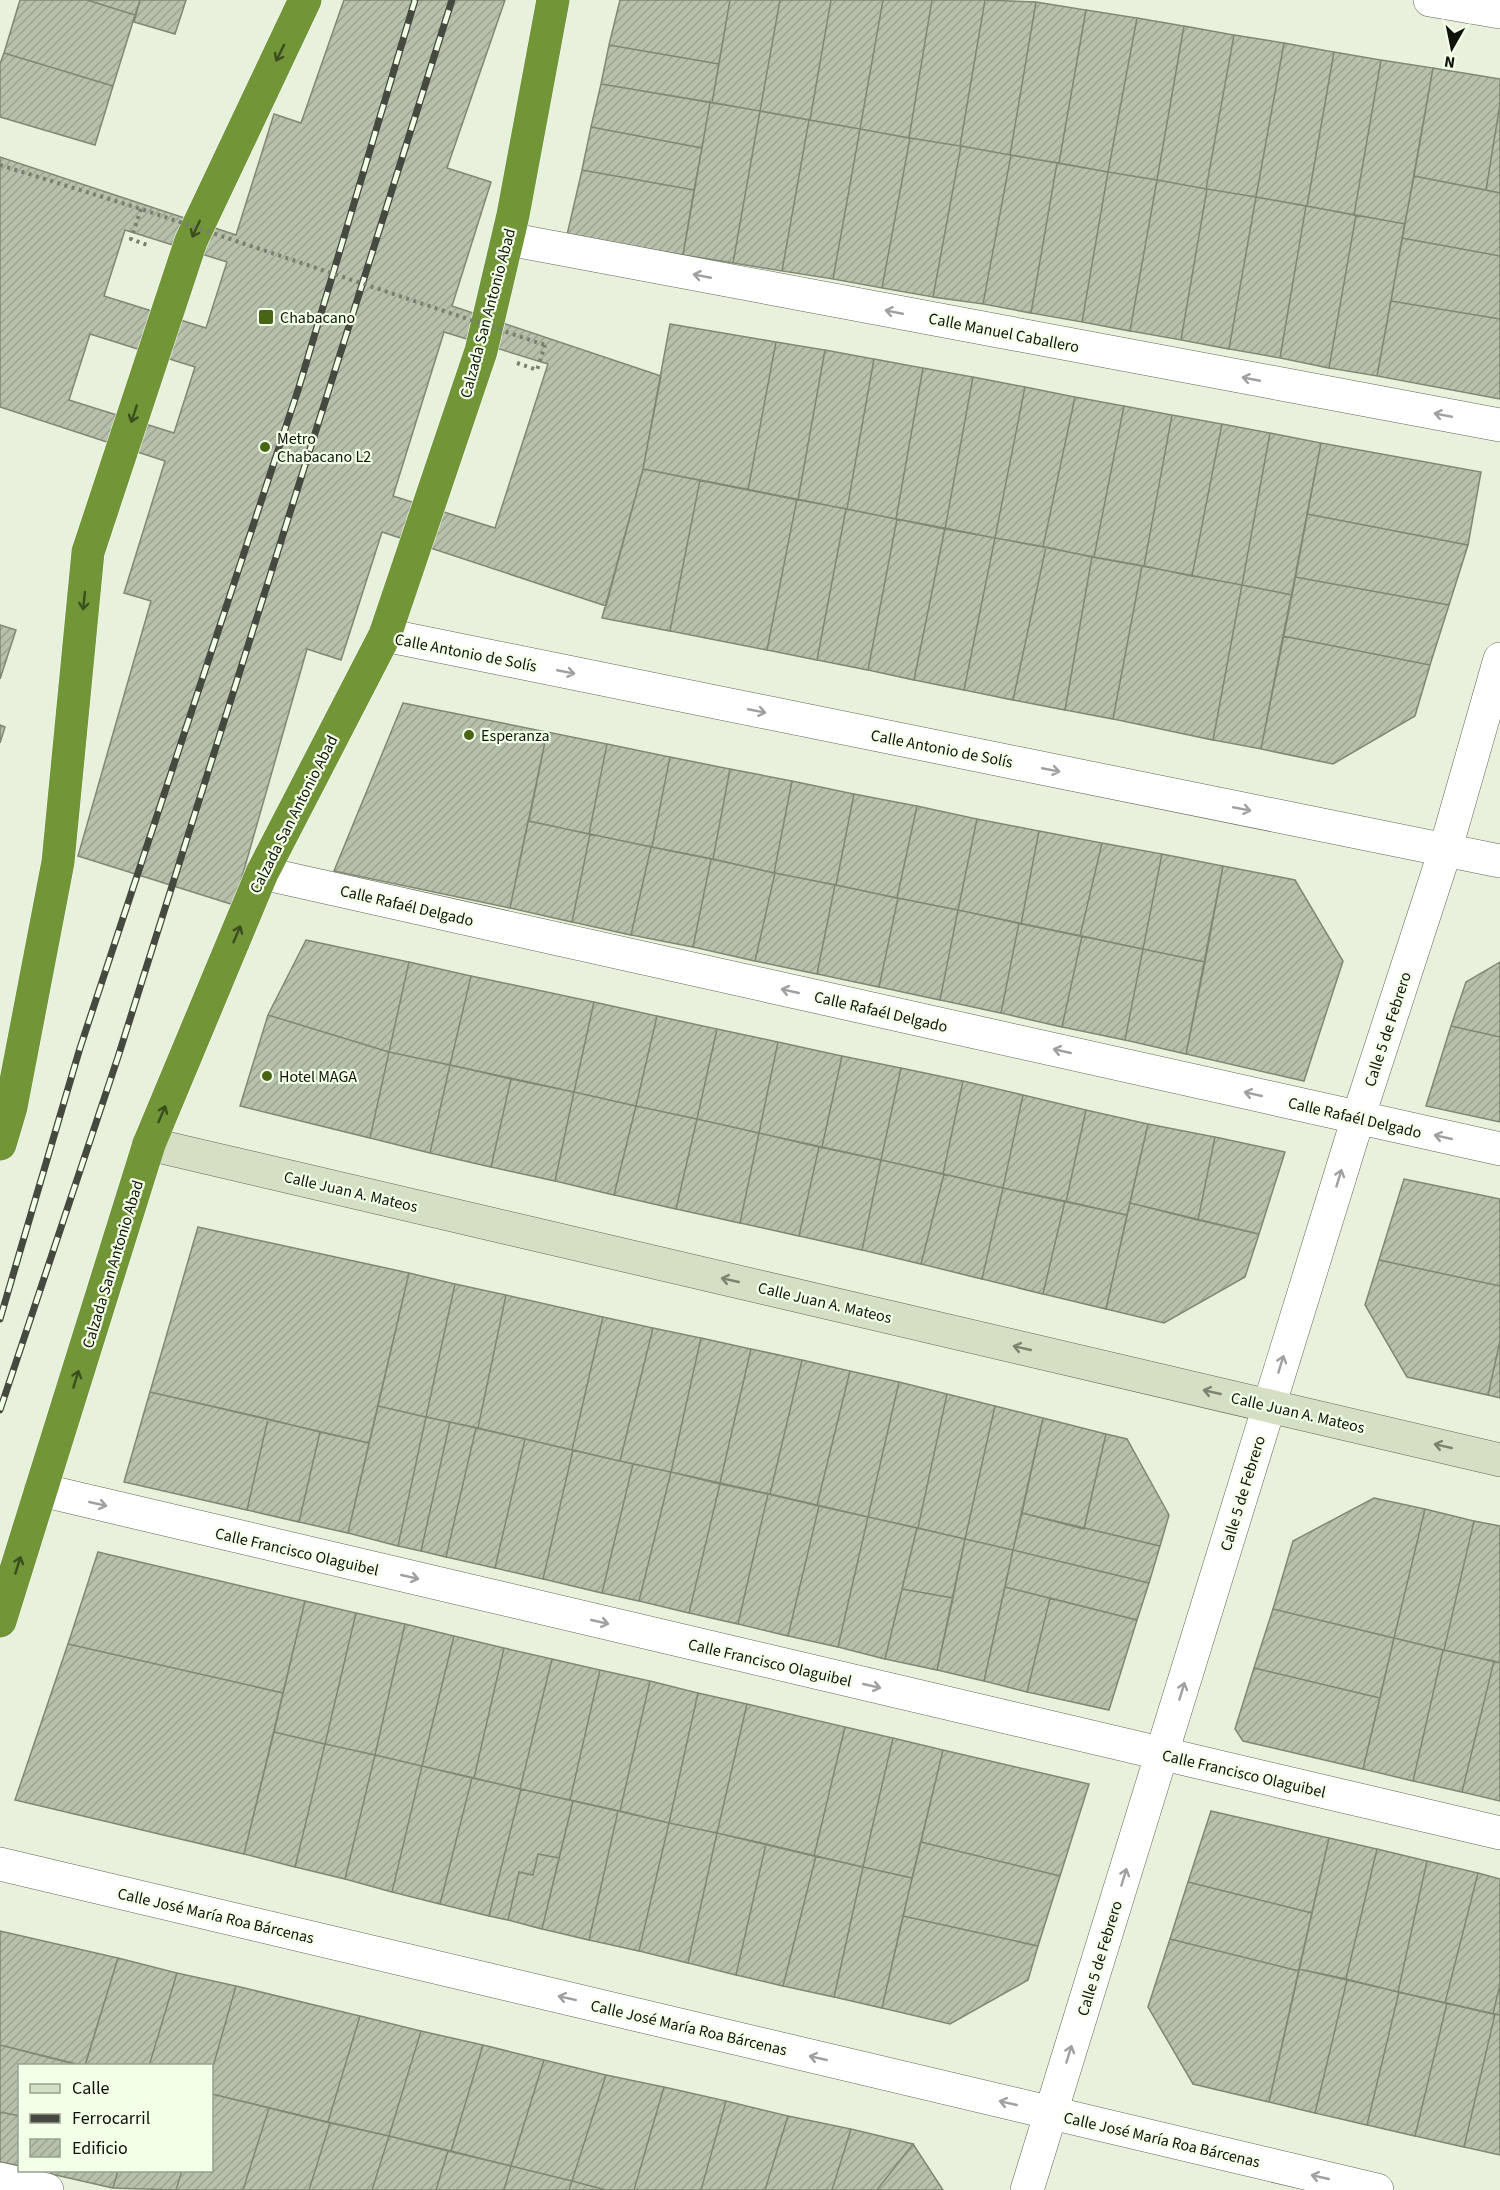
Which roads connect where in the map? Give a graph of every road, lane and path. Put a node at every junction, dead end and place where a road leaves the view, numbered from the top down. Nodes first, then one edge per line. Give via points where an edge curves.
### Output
1 (305, 0) edge
2 (553, 0) edge
3 (1430, 0) edge
4 (1500, 12) edge
5 (0, 165) edge
6 (508, 239) junction
7 (545, 345) dead end
8 (1500, 425) edge
9 (385, 635) junction
10 (1500, 659) edge
11 (1445, 850) junction
12 (1500, 861) edge
13 (262, 873) junction
14 (6, 1106) edge
15 (1358, 1118) junction
16 (0, 1144) edge
17 (149, 1144) junction
18 (1500, 1149) edge
19 (1268, 1405) junction
20 (1500, 1460) edge
21 (41, 1490) junction
22 (0, 1621) edge
23 (1162, 1754) junction
24 (1500, 1833) edge
25 (0, 1864) edge
26 (1051, 2113) junction
27 (0, 2179) edge
28 (47, 2190) edge
29 (1027, 2190) edge
30 (1377, 2190) edge

1 -> 14 highway via 191,241 88,552 58,862
2 - 6 highway, Calzada San Antonio Abad
3 - 4 street
5 - 7 path, bridge
8 -> 6 street, Calle Manuel Caballero
6 - 9 highway, Calzada San Antonio Abad via 481,351
9 -> 11 street, Calle Antonio de Solís
9 - 13 highway, Calzada San Antonio Abad
10 - 11 street, Calle 5 de Febrero
11 - 12 street, Calle Antonio de Solís
11 - 15 street, Calle 5 de Febrero
15 -> 13 street, Calle Rafaél Delgado
17 -> 13 highway, Calzada San Antonio Abad
14 - 16 highway
18 -> 15 street, Calle Rafaél Delgado
19 -> 15 street, Calle 5 de Febrero
19 -> 17 street, Calle Juan A. Mateos
21 -> 17 highway, Calzada San Antonio Abad
20 -> 19 street, Calle Juan A. Mateos
23 -> 19 street, Calle 5 de Febrero
22 -> 21 highway, Calzada San Antonio Abad
21 -> 23 street, Calle Francisco Olaguibel
23 - 24 street, Calle Francisco Olaguibel
26 -> 23 street, Calle 5 de Febrero
26 -> 25 street, Calle José María Roa Bárcenas
26 - 29 street, Calle 5 de Febrero
30 -> 26 street, Calle José María Roa Bárcenas
27 - 28 street

